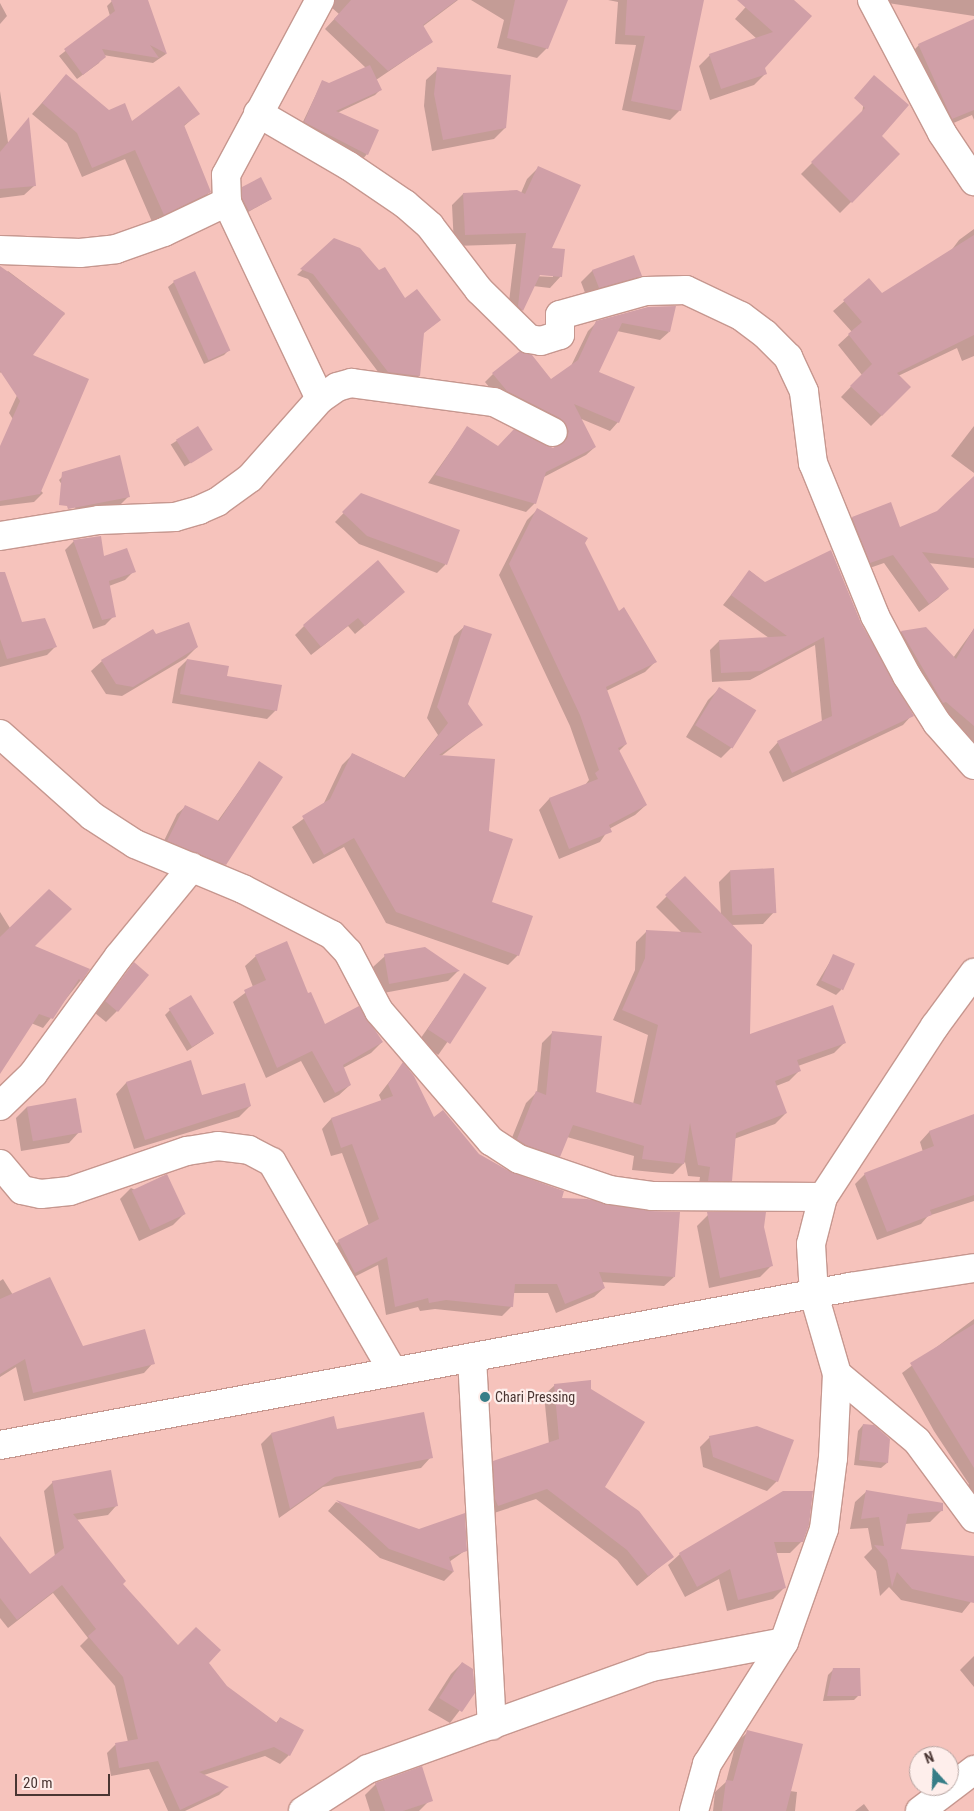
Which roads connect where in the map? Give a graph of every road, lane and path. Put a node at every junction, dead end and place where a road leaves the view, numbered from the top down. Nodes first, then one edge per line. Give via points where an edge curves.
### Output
1 (320, 0) edge
2 (872, 0) edge
3 (258, 113) junction
4 (974, 181) edge
5 (227, 202) junction
6 (0, 250) edge
7 (320, 399) junction
8 (553, 432) dead end
9 (0, 536) edge
10 (0, 734) edge
11 (974, 765) edge
12 (192, 867) junction
13 (974, 973) edge
14 (0, 1106) edge
15 (0, 1164) edge
16 (823, 1197) junction
17 (974, 1268) edge
18 (814, 1295) junction
19 (472, 1358) junction
20 (393, 1372) junction
21 (837, 1374) junction
22 (0, 1445) edge
23 (974, 1518) edge
24 (784, 1642) junction
25 (492, 1725) junction
26 (974, 1770) edge
27 (303, 1811) edge
28 (694, 1811) edge
29 (920, 1811) edge

1 - 3 street
2 - 4 street via 942,133
3 - 5 street via 229,166
3 - 11 street via 349,166 405,204 430,226 479,290 529,339 541,341 560,335 560,316 569,313 646,291 686,290 741,316 766,334 788,357 804,392 813,463 875,616 937,723
5 - 6 street via 164,232 116,249 80,252
5 - 7 street
7 - 8 street via 337,387 351,383 494,402
7 - 9 street via 250,478 217,502 199,510 176,517 98,520
10 - 12 street via 92,816 135,844
12 - 14 street via 119,956 34,1074
12 - 16 street via 332,936 348,952 361,981 385,1018 490,1142 519,1159 593,1185 652,1196
13 - 16 street via 934,1026
15 - 20 street via 22,1190 41,1194 70,1191 187,1151 218,1146 249,1150 272,1162
16 - 18 street via 812,1244
17 - 18 street
18 - 19 street
18 - 21 street
19 - 20 street
19 - 25 street
20 - 22 street
21 - 23 street via 917,1441
21 - 24 street via 833,1458 824,1529
24 - 25 street via 652,1667
24 - 28 street via 707,1764
25 - 27 street via 368,1769
26 - 29 street

